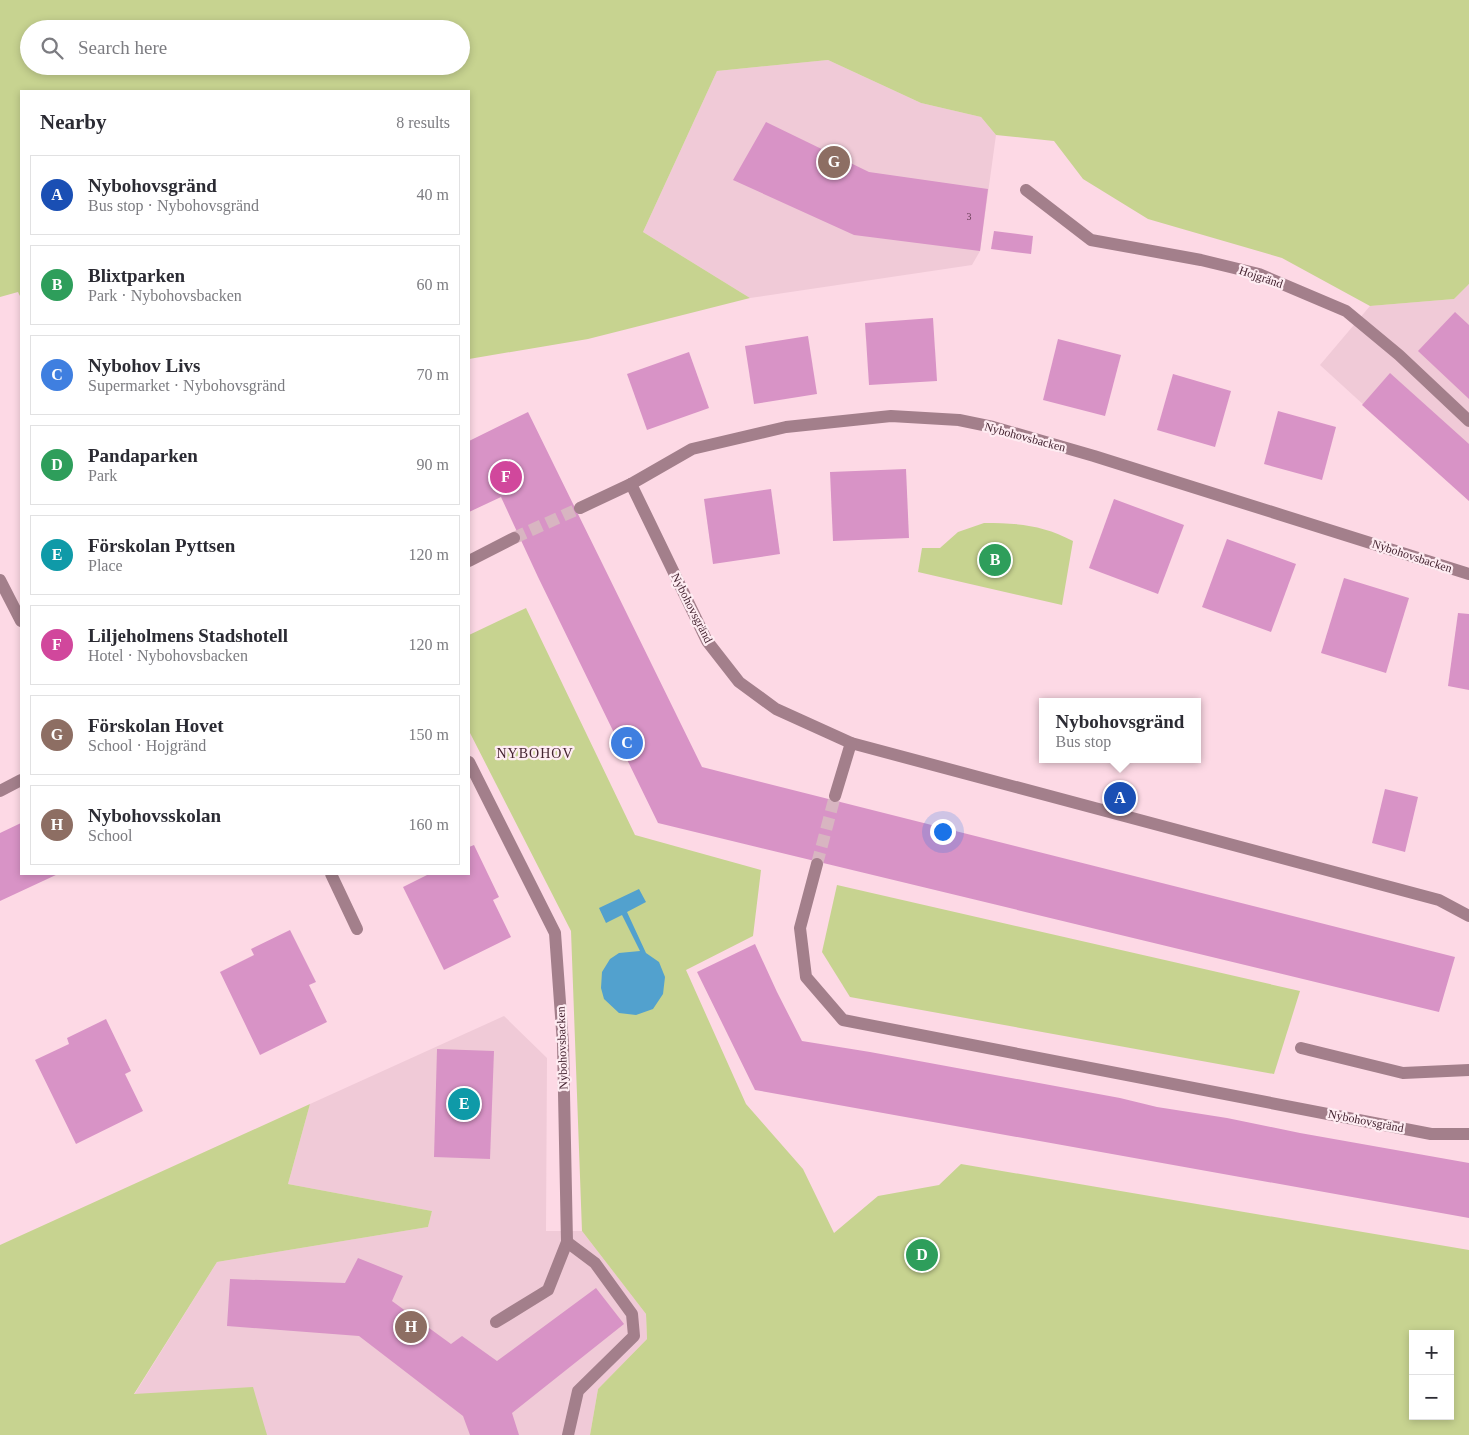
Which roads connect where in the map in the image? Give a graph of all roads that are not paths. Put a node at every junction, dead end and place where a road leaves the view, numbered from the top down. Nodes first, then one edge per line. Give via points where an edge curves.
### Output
1 (1026, 190) dead end
2 (1469, 421) edge
3 (631, 484) junction
4 (580, 508) tunnel mouth
5 (514, 538) tunnel mouth
6 (470, 560) edge
7 (1469, 574) edge
8 (0, 580) edge
9 (20, 619) edge
10 (851, 743) junction
11 (470, 764) edge
12 (20, 781) edge
13 (0, 791) edge
14 (835, 796) tunnel mouth
15 (817, 864) tunnel mouth
16 (330, 875) edge
17 (1469, 916) edge
18 (357, 929) dead end
19 (1301, 1048) dead end
20 (1469, 1070) edge
21 (1469, 1134) edge
22 (567, 1242) junction
23 (496, 1322) dead end
24 (568, 1435) edge

1 - 2 street, Hojgränd via 1091,240 1260,274 1346,311 1399,355
3 - 4 street, Nybohovsbacken
3 - 7 street, Nybohovsbacken via 692,449 786,427 891,416 959,420 1094,456
3 - 10 street, Nybohovsgränd via 707,641 739,682 776,709
5 - 6 street
8 - 9 street
10 - 14 street
10 - 17 street, Nybohovsgränd via 1439,900
11 - 22 street, Nybohovsbacken via 556,933 563,1044
12 - 13 street
15 - 21 street, Nybohovsgränd via 800,928 806,977 842,1020 1431,1134
16 - 18 street
19 - 20 street via 1402,1072
22 - 23 street, Nybohovsbacken via 548,1290
22 - 24 street via 595,1262 632,1314 634,1336 578,1391

